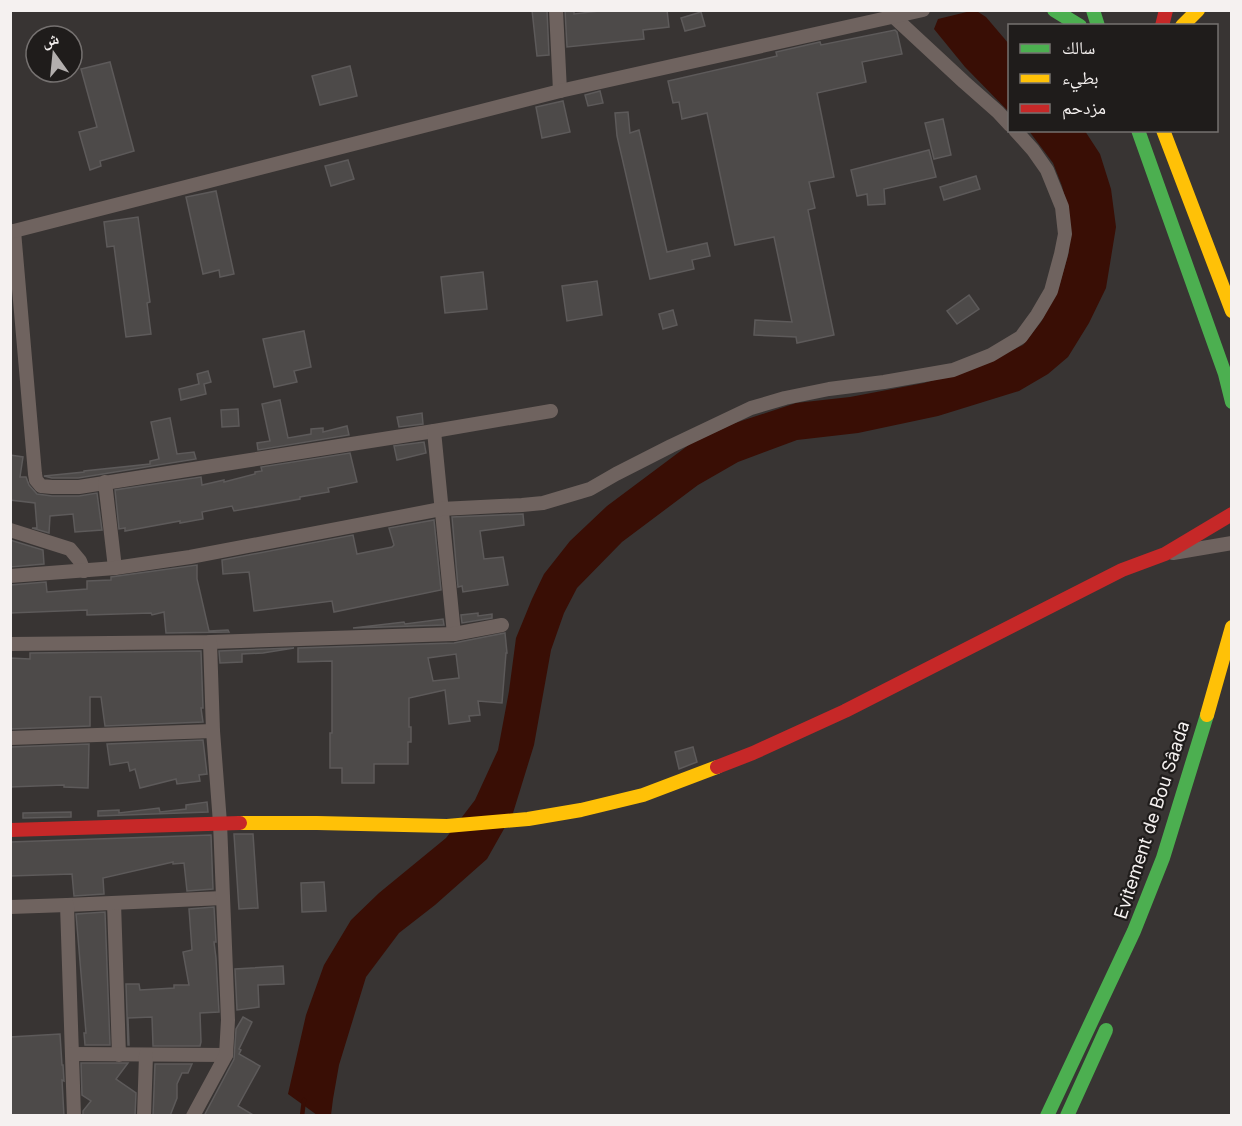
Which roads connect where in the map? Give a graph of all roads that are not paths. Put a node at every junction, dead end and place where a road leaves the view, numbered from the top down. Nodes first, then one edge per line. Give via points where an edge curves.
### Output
1 (556, 10) edge
2 (923, 10) edge
3 (1054, 10) edge
4 (1198, 10) edge
5 (894, 17) junction
6 (1077, 24) edge
7 (1184, 24) edge
8 (560, 91) junction
9 (1008, 122) edge
10 (1017, 132) edge
11 (1139, 132) edge
12 (1164, 132) edge
13 (12, 231) edge
14 (1232, 311) edge
15 (1232, 402) edge
16 (551, 411) dead end
17 (434, 431) junction
18 (105, 482) junction
19 (441, 509) junction
20 (1232, 514) edge
21 (10, 530) edge
22 (1232, 543) edge
23 (1165, 554) junction
24 (115, 568) junction
25 (84, 571) junction
26 (10, 576) edge
27 (501, 626) dead end
28 (1232, 627) edge
29 (454, 634) junction
30 (210, 642) junction
31 (10, 644) edge
32 (1232, 678) edge
33 (213, 731) junction
34 (10, 738) edge
35 (1212, 746) dead end
36 (219, 823) junction
37 (10, 830) edge
38 (223, 898) junction
39 (114, 903) junction
40 (67, 904) junction
41 (10, 907) edge
42 (1111, 1019) dead end
43 (72, 1054) junction
44 (119, 1055) junction
45 (146, 1055) junction
46 (226, 1055) junction
47 (74, 1116) edge
48 (144, 1116) edge
49 (193, 1116) edge
50 (1047, 1116) edge
51 (1067, 1116) edge

1 - 8 street
2 - 5 street
3 - 6 main road
4 - 7 main road
5 - 8 street
5 - 9 street
8 - 13 street
10 - 19 street via 1047,170 1062,207 1065,234 1051,291 1021,337 991,355 953,370 829,389 750,408 567,497 543,503
11 - 15 main road
12 - 14 main road
13 - 18 street via 36,480 41,486 52,487
16 - 17 street
17 - 18 street
17 - 19 street
18 - 24 street
19 - 24 street
19 - 29 street
20 - 23 main road
21 - 25 street via 70,549
22 - 23 street
23 - 36 main road via 1122,570 844,711 753,753 643,795 528,819 447,826
24 - 25 street
25 - 26 street
27 - 29 street
28 - 50 main road, Evitement de Bou Sâada via 1163,858 1134,931
29 - 30 street
30 - 31 street
30 - 33 street
32 - 35 main road, Evitement de Bou Sâada
33 - 34 street
33 - 36 street
36 - 37 main road
36 - 38 street
38 - 39 street
38 - 46 street
39 - 40 street
39 - 44 street
40 - 41 street
40 - 43 street
42 - 51 main road
43 - 44 street
43 - 47 street
44 - 45 street
45 - 46 street
45 - 48 street
46 - 49 street

